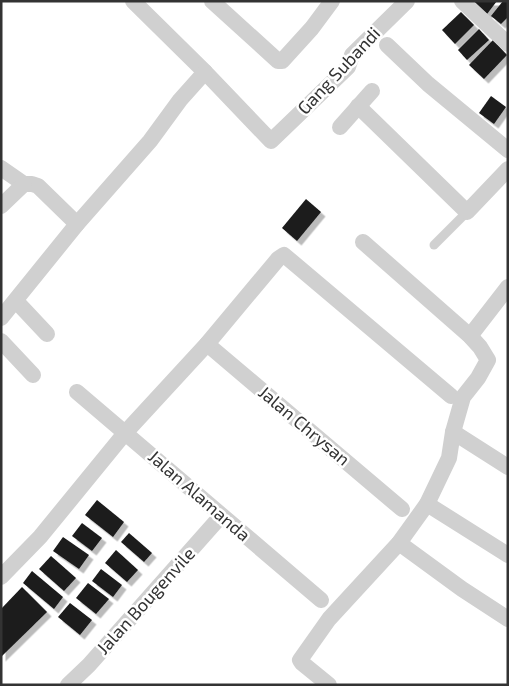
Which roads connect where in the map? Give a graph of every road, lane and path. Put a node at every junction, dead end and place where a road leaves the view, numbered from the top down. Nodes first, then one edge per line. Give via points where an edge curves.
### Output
1 (133, 1) edge
2 (212, 1) edge
3 (332, 1) edge
4 (407, 1) edge
5 (462, 1) edge
6 (508, 44) edge
7 (387, 45) dead end
8 (205, 72) junction
9 (372, 91) dead end
10 (358, 106) junction
11 (340, 127) dead end
12 (508, 150) edge
13 (1, 168) edge
14 (508, 169) edge
15 (24, 184) junction
16 (1, 206) edge
17 (467, 212) junction
18 (77, 224) junction
19 (363, 242) dead end
20 (434, 246) dead end
21 (508, 287) edge
22 (16, 301) junction
23 (1, 318) edge
24 (47, 334) dead end
25 (470, 336) junction
26 (1, 341) edge
27 (207, 344) junction
28 (32, 375) dead end
29 (77, 392) dead end
30 (451, 396) dead end
31 (454, 432) junction
32 (125, 433) junction
33 (508, 467) edge
34 (427, 504) junction
35 (402, 509) dead end
36 (221, 516) junction
37 (399, 543) junction
38 (508, 555) edge
39 (1, 577) edge
40 (321, 600) dead end
41 (508, 619) edge
42 (68, 685) edge
43 (328, 685) edge

1 - 8 street
2 - 3 street via 278,61 282,61 312,28
4 - 8 street, Gang Subandi via 352,55 348,67 271,141
5 - 6 street
7 - 12 street via 428,84
8 - 18 street
9 - 10 street
10 - 11 street
10 - 17 street
13 - 15 street
14 - 17 street
15 - 16 street
15 - 18 street via 38,186
17 - 20 lane
18 - 22 street
19 - 25 street
21 - 25 street
22 - 23 street
22 - 24 street
25 - 31 street via 488,360 463,397
26 - 28 street
27 - 30 street via 284,255
27 - 32 street
27 - 35 street, Jalan Chrysan
29 - 32 street, Jalan Alamanda
31 - 33 street
31 - 34 street via 449,458
32 - 36 street, Jalan Alamanda
32 - 39 street via 40,537
34 - 37 street
34 - 38 street
36 - 40 street, Jalan Alamanda
36 - 42 street, Jalan Bougenvile
37 - 41 street
37 - 43 street via 329,619 300,660

